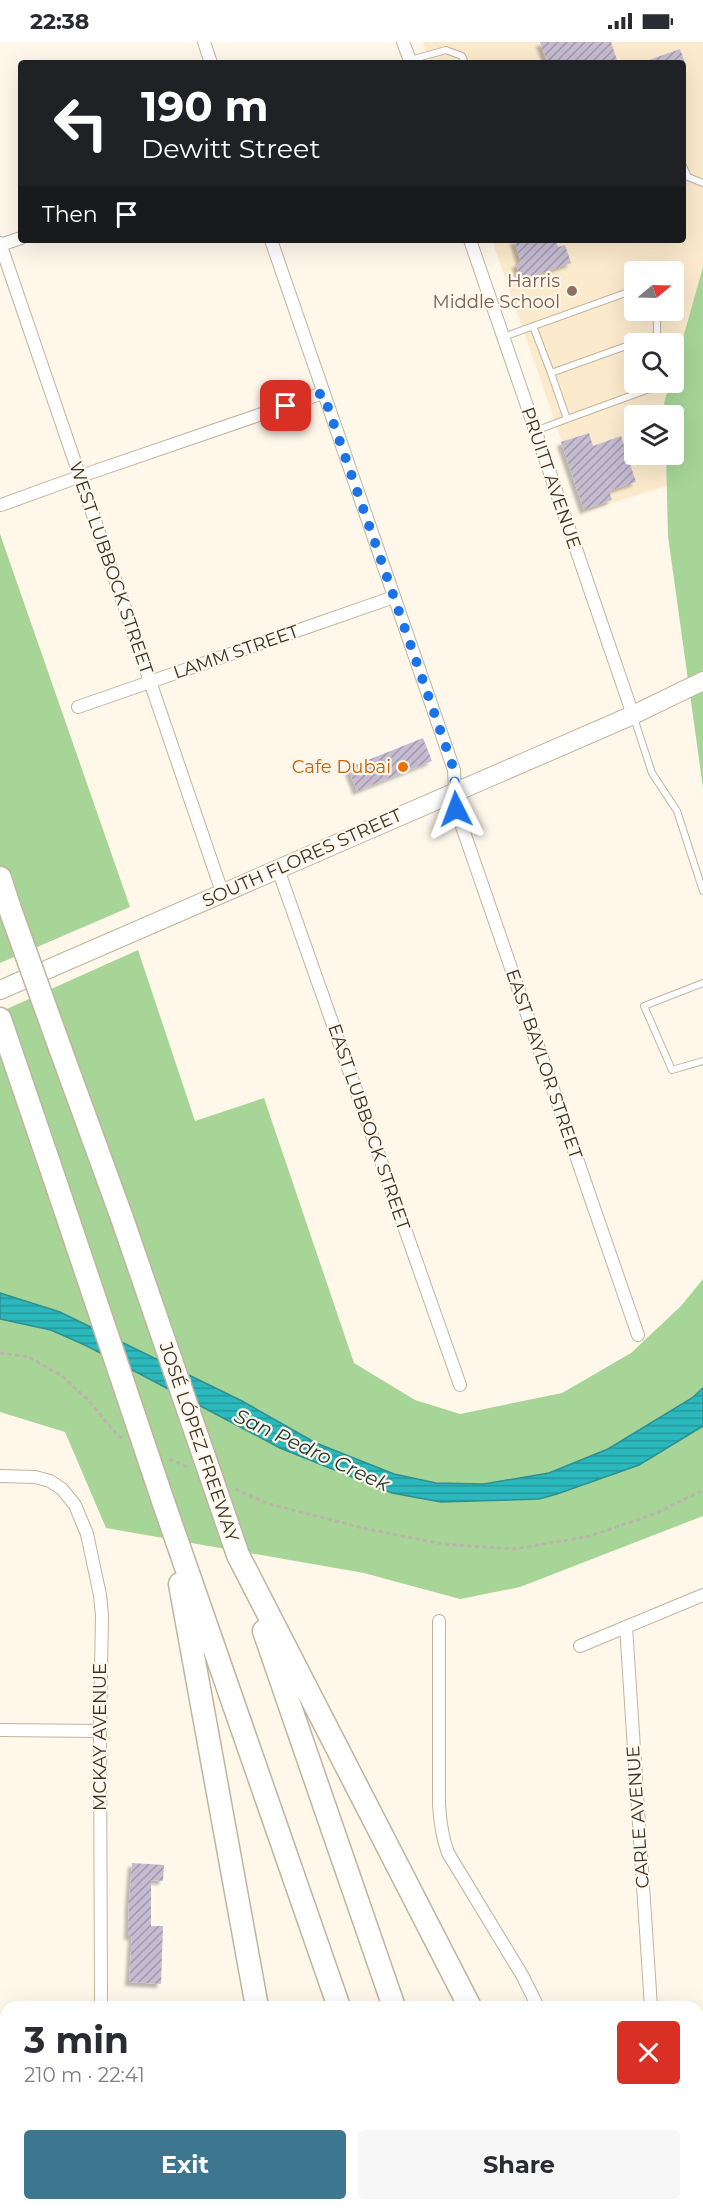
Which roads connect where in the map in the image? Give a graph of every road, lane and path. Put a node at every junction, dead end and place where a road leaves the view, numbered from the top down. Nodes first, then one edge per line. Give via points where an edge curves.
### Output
1 (204, 42) edge
2 (404, 42) edge
3 (210, 60) edge
4 (410, 60) edge
5 (413, 60) edge
6 (464, 60) edge
7 (686, 173) edge
8 (703, 183) edge
9 (18, 239) edge
10 (272, 243) edge
11 (471, 243) edge
12 (0, 244) edge
13 (624, 294) edge
14 (533, 326) junction
15 (502, 338) junction
16 (624, 347) edge
17 (551, 373) junction
18 (323, 393) junction
19 (638, 393) edge
20 (567, 419) junction
21 (534, 431) junction
22 (81, 476) junction
23 (1, 505) edge
24 (394, 597) junction
25 (703, 681) edge
26 (150, 683) junction
27 (78, 707) dead end
28 (633, 715) junction
29 (455, 791) junction
30 (278, 869) junction
31 (0, 878) edge
32 (703, 891) edge
33 (222, 892) junction
34 (703, 983) edge
35 (0, 990) edge
36 (0, 1019) edge
37 (703, 1061) edge
38 (638, 1335) dead end
39 (0, 1353) edge
40 (460, 1385) dead end
41 (129, 1441) dead end
42 (162, 1456) dead end
43 (195, 1470) dead end
44 (0, 1476) edge
45 (227, 1485) dead end
46 (703, 1490) edge
47 (165, 1508) junction
48 (238, 1555) junction
49 (703, 1595) edge
50 (440, 1621) dead end
51 (626, 1628) junction
52 (580, 1646) dead end
53 (0, 1730) edge
54 (100, 1731) junction
55 (101, 2001) edge
56 (256, 2001) edge
57 (337, 2001) edge
58 (392, 2001) edge
59 (467, 2001) edge
60 (535, 2001) edge
61 (651, 2001) edge

1 - 3 street
2 - 4 street
5 - 6 lane via 446,50
7 - 8 lane
9 - 12 street
10 - 18 street, EAST BAYLOR STREET
11 - 15 street, PRUITT AVENUE
12 - 22 street, WEST LUBBOCK STREET
13 - 14 lane
14 - 15 lane
14 - 17 lane
15 - 21 street, PRUITT AVENUE
16 - 17 lane
17 - 20 lane
18 - 22 street
18 - 24 street, EAST BAYLOR STREET
19 - 20 lane
20 - 21 lane
21 - 28 street, PRUITT AVENUE
22 - 23 street
22 - 26 street, WEST LUBBOCK STREET
24 - 26 street, LAMM STREET
24 - 29 street, EAST BAYLOR STREET via 454,770
25 - 28 main road, SOUTH FLORES STREET
26 - 27 street, LAMM STREET
26 - 33 street, WEST LUBBOCK STREET
28 - 29 main road, SOUTH FLORES STREET
28 - 32 lane via 652,773 677,811
29 - 30 main road, SOUTH FLORES STREET
29 - 38 street, EAST BAYLOR STREET via 456,811
30 - 33 main road, SOUTH FLORES STREET
30 - 40 street, EAST LUBBOCK STREET
31 - 48 highway, JOSÉ LÓPEZ FREEWAY, bridge
33 - 35 main road, SOUTH FLORES STREET
34 - 37 lane via 644,1006 672,1070
36 - 47 highway, bridge
39 - 41 path via 28,1357 62,1376 118,1436
42 - 43 path
44 - 54 street, MCKAY AVENUE via 50,1481 62,1489 81,1517 102,1615
45 - 46 path via 269,1504 367,1529 443,1544 515,1549 590,1536 657,1513
47 - 56 highway
47 - 57 highway
48 - 58 highway, JOSÉ LÓPEZ FREEWAY
48 - 59 highway
49 - 51 street
50 - 60 street via 440,1824 448,1853
51 - 52 street
51 - 61 street, CARLE AVENUE
53 - 54 street
54 - 55 street, MCKAY AVENUE

